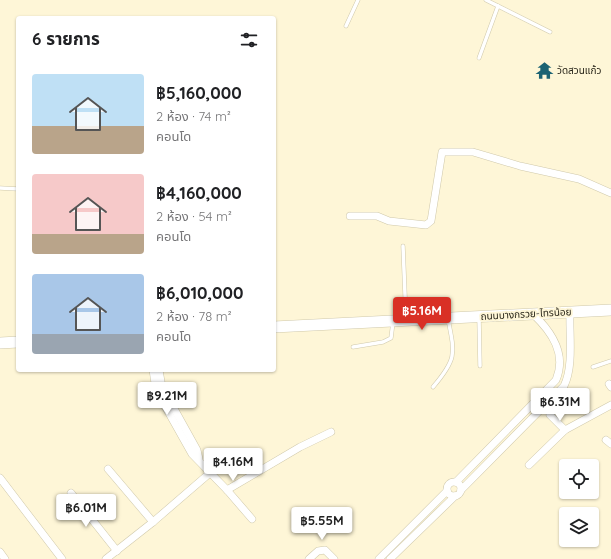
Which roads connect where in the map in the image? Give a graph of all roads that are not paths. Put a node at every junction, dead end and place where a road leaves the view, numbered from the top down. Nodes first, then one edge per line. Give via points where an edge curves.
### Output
1 (358, 0) edge
2 (486, 0) edge
3 (496, 3) edge
4 (346, 26) dead end
5 (550, 32) dead end
6 (478, 58) dead end
7 (0, 188) edge
8 (16, 189) edge
9 (611, 193) edge
10 (350, 216) dead end
11 (403, 246) dead end
12 (611, 310) edge
13 (570, 312) junction
14 (533, 314) junction
15 (479, 316) junction
16 (448, 318) junction
17 (406, 320) junction
18 (393, 321) junction
19 (276, 327) edge
20 (16, 342) edge
21 (0, 343) edge
22 (353, 347) dead end
23 (569, 349) junction
24 (559, 350) junction
25 (611, 361) edge
26 (480, 366) dead end
27 (593, 367) dead end
28 (154, 372) edge
29 (159, 372) edge
30 (433, 387) dead end
31 (159, 389) junction
32 (537, 398) junction
33 (611, 405) edge
34 (544, 406) junction
35 (550, 416) dead end
36 (565, 430) junction
37 (331, 432) dead end
38 (496, 440) junction
39 (502, 448) junction
40 (529, 465) dead end
41 (108, 469) dead end
42 (211, 472) junction
43 (0, 478) edge
44 (456, 482) junction
45 (3, 488) edge
46 (227, 490) junction
47 (460, 490) junction
48 (447, 491) junction
49 (71, 493) dead end
50 (455, 496) junction
51 (427, 517) junction
52 (252, 519) dead end
53 (153, 522) junction
54 (116, 551) junction
55 (0, 552) edge
56 (5, 559) edge
57 (62, 559) edge
58 (106, 559) edge
59 (309, 559) edge
60 (334, 559) edge
61 (379, 559) edge
62 (390, 559) edge

1 - 4 lane
2 - 3 lane
3 - 5 lane
3 - 6 lane
7 - 8 lane
9 - 10 street via 579,179 473,152 442,152 431,221 426,225 389,221 377,216
11 - 17 lane
12 - 13 main road, ถนนบางกรวย-ไทรน้อย
13 - 14 main road, ถนนบางกรวย-ไทรน้อย
13 - 23 street
14 - 15 main road, ถนนบางกรวย-ไทรน้อย
14 - 24 street via 546,326
15 - 16 main road, ถนนบางกรวย-ไทรน้อย
15 - 26 lane
16 - 17 main road, ถนนบางกรวย-ไทรน้อย
16 - 30 lane via 454,356 445,373
17 - 18 main road, ถนนบางกรวย-ไทรน้อย
18 - 19 main road, ถนนบางกรวย-ไทรน้อย
18 - 22 lane via 391,338 383,342
20 - 21 main road
23 - 24 street
23 - 34 street via 569,376 564,386
24 - 32 street via 560,370 556,380
25 - 27 lane
28 - 31 street
29 - 31 street
31 - 42 street via 197,450 199,459
32 - 34 street
32 - 38 street
33 - 36 street
34 - 39 street
35 - 36 street
36 - 40 street
37 - 46 street
38 - 39 street
38 - 44 street
39 - 47 street
41 - 53 street
42 - 46 street
42 - 53 street
43 - 45 street
44 - 47 street via 460,485
44 - 48 street via 449,483
45 - 57 street
46 - 52 street
47 - 50 street
48 - 50 street
48 - 51 street
49 - 54 street
50 - 51 street
51 - 61 street
51 - 62 street
53 - 54 street
54 - 58 street
55 - 56 street
59 - 60 street via 318,550 325,550

